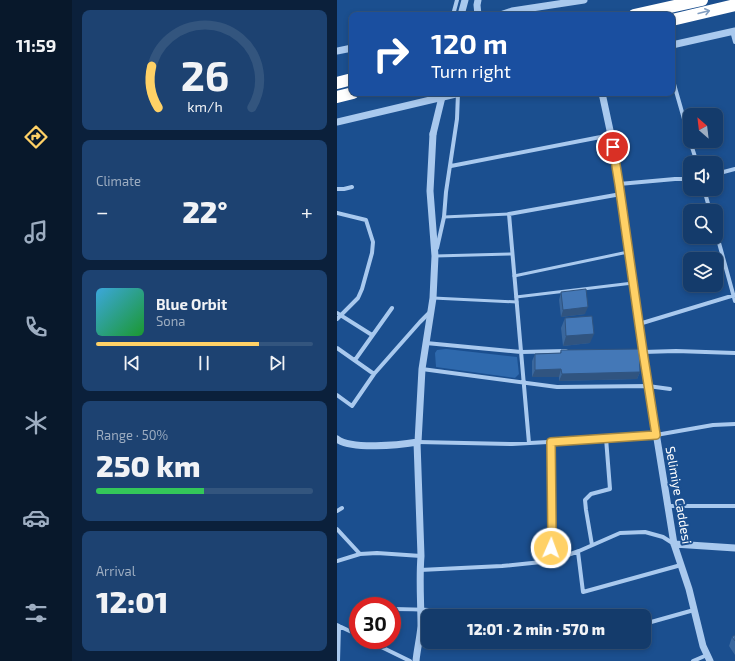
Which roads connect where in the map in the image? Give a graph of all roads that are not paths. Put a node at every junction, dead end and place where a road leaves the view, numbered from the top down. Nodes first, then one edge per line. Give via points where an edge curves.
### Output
1 (457, 0) edge
2 (465, 0) edge
3 (478, 0) edge
4 (584, 0) edge
5 (702, 0) edge
6 (735, 5) edge
7 (454, 12) edge
8 (462, 12) edge
9 (478, 12) edge
10 (512, 12) edge
11 (648, 12) edge
12 (675, 19) edge
13 (733, 31) edge
14 (735, 42) edge
15 (675, 44) edge
16 (349, 49) edge
17 (337, 51) edge
18 (349, 80) edge
19 (337, 83) edge
20 (675, 88) edge
21 (349, 94) edge
22 (442, 96) edge
23 (446, 96) edge
24 (459, 96) edge
25 (603, 96) edge
26 (337, 97) edge
27 (683, 116) edge
28 (337, 122) edge
29 (611, 135) junction
30 (451, 166) junction
31 (735, 169) edge
32 (723, 172) edge
33 (683, 179) edge
34 (619, 184) junction
35 (352, 187) dead end
36 (337, 189) edge
37 (621, 194) junction
38 (337, 213) edge
39 (509, 214) junction
40 (444, 217) junction
41 (719, 244) edge
42 (629, 252) junction
43 (512, 254) junction
44 (435, 256) junction
45 (514, 276) junction
46 (633, 283) junction
47 (734, 295) edge
48 (516, 297) junction
49 (433, 298) junction
50 (735, 301) edge
51 (517, 302) junction
52 (392, 308) dead end
53 (431, 311) junction
54 (338, 315) edge
55 (639, 324) junction
56 (372, 335) junction
57 (426, 343) junction
58 (337, 348) edge
59 (634, 350) edge
60 (571, 351) edge
61 (642, 351) junction
62 (521, 352) junction
63 (735, 353) edge
64 (355, 360) junction
65 (422, 369) junction
66 (374, 374) junction
67 (523, 383) junction
68 (648, 386) junction
69 (670, 388) dead end
70 (337, 395) edge
71 (735, 424) edge
72 (656, 435) junction
73 (606, 438) junction
74 (337, 439) edge
75 (417, 442) junction
76 (551, 442) junction
77 (529, 443) junction
78 (668, 506) junction
79 (735, 506) edge
80 (342, 508) dead end
81 (337, 511) edge
82 (337, 529) edge
83 (674, 544) junction
84 (592, 545) junction
85 (735, 548) edge
86 (578, 552) junction
87 (360, 554) junction
88 (421, 556) junction
89 (337, 561) edge
90 (551, 561) junction
91 (681, 565) junction
92 (420, 570) junction
93 (421, 609) joint
94 (401, 610) edge
95 (694, 610) junction
96 (651, 622) edge
97 (338, 626) edge
98 (421, 629) edge
99 (349, 632) edge
100 (385, 649) edge
101 (708, 658) edge
102 (338, 661) edge
103 (409, 661) edge
104 (415, 661) edge
105 (693, 661) edge

1 - 7 street
2 - 8 street
3 - 9 street
4 - 10 street
5 - 11 highway
12 -> 6 highway
13 - 14 street
13 - 15 street
16 - 17 street
18 - 19 highway
20 - 27 street
21 - 26 highway
22 - 44 street, bridge via 433,134 430,191
23 - 28 street
24 - 30 street
25 - 29 street, Selimiye Caddesi
29 - 30 street
29 - 34 street, Selimiye Caddesi
30 - 40 street
31 - 32 street
33 - 34 street
34 - 37 street, Selimiye Caddesi
35 - 36 street
37 - 39 street
37 - 42 street, Selimiye Caddesi
38 - 54 street via 366,220 373,242 358,298
39 - 40 lane
39 - 43 street
40 - 44 street
41 - 47 street
42 - 45 lane
42 - 46 street, Selimiye Caddesi
43 - 44 lane
43 - 45 street
44 - 49 street
45 - 48 street
46 - 48 lane
46 - 55 street, Selimiye Caddesi
47 - 50 street
47 - 55 street
48 - 51 street
49 - 51 lane
49 - 53 street
51 - 62 street
52 - 56 street
53 - 57 street
53 - 66 street
54 - 56 street
55 - 61 street, Selimiye Caddesi
56 - 64 street
57 - 62 street
57 - 65 street
58 - 64 street
59 - 61 street
60 - 62 street
61 - 63 street
61 - 68 street, Selimiye Caddesi
62 - 67 street
64 - 66 street
65 - 67 street
65 - 75 street
66 - 70 street via 352,406
67 - 68 street via 557,387
67 - 77 street
68 - 69 street
68 - 72 street, Selimiye Caddesi
71 - 72 street via 713,425
72 - 73 street
72 - 78 street, Selimiye Caddesi
73 - 76 street
73 - 84 street via 611,489 591,494 585,500
74 - 75 street via 351,445
75 - 77 street
75 - 88 street
76 - 77 street
76 - 90 street
78 - 79 street
78 - 83 street, Selimiye Caddesi
80 - 81 street
82 - 87 street
83 - 84 street via 663,537 645,532 620,533
83 - 85 street
83 - 91 street, Selimiye Caddesi
84 - 86 street
86 - 90 street
86 - 91 street via 583,592
87 - 88 street
87 - 89 street
88 - 92 street
90 - 92 street
91 - 95 street, Selimiye Caddesi
92 - 93 street
93 - 94 street
95 - 96 street
95 - 101 street, Selimiye Caddesi
97 - 99 street
97 - 102 street
98 - 104 street
100 - 103 street
101 - 105 street

